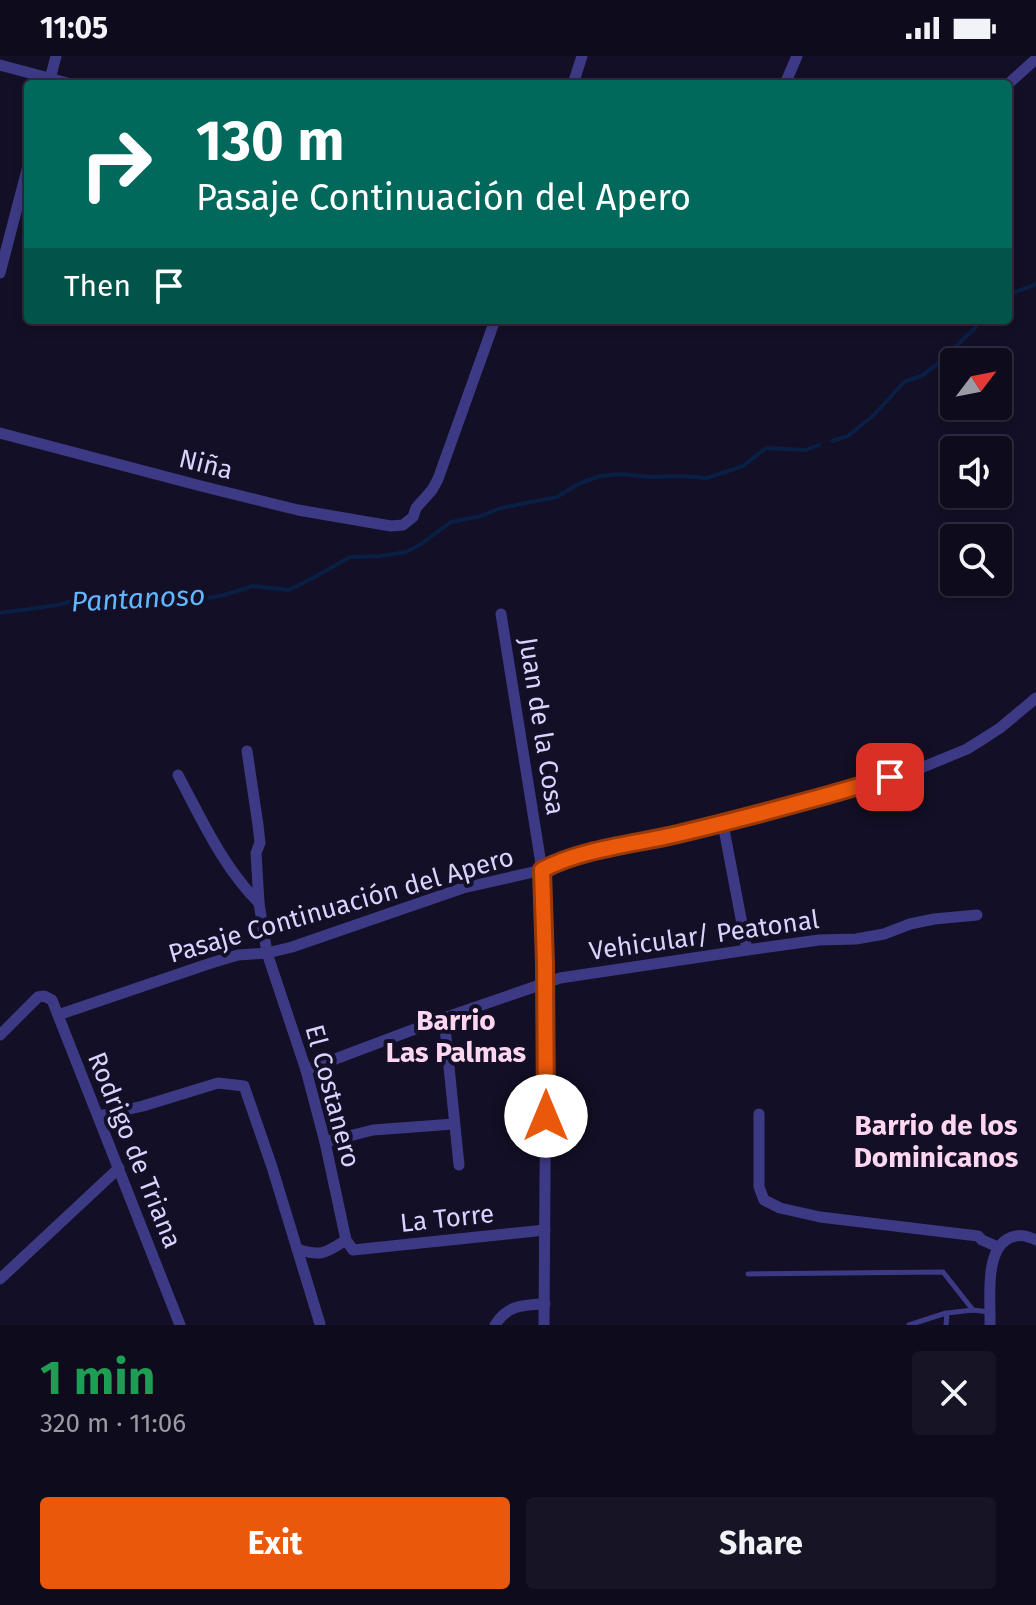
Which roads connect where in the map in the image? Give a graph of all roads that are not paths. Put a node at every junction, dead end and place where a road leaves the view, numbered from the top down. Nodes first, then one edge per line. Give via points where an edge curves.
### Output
1 (56, 56) edge
2 (582, 56) edge
3 (797, 56) edge
4 (1036, 59) edge
5 (0, 65) edge
6 (47, 80) edge
7 (50, 80) edge
8 (574, 80) edge
9 (787, 80) edge
10 (1012, 80) edge
11 (24, 181) edge
12 (0, 273) edge
13 (494, 324) edge
14 (0, 433) edge
15 (501, 614) dead end
16 (1036, 698) edge
17 (247, 751) dead end
18 (178, 775) dead end
19 (723, 824) junction
20 (542, 870) junction
21 (259, 903) junction
22 (977, 915) dead end
23 (747, 950) junction
24 (267, 953) junction
25 (545, 982) junction
26 (58, 1015) junction
27 (444, 1018) junction
28 (0, 1035) edge
29 (306, 1070) junction
30 (759, 1114) dead end
31 (98, 1116) junction
32 (454, 1124) junction
33 (325, 1142) junction
34 (459, 1165) dead end
35 (119, 1168) junction
36 (545, 1230) junction
37 (1036, 1240) edge
38 (350, 1245) junction
39 (998, 1247) junction
40 (297, 1249) junction
41 (315, 1255) junction
42 (748, 1274) dead end
43 (0, 1279) edge
44 (307, 1283) junction
45 (545, 1304) junction
46 (973, 1310) junction
47 (947, 1313) junction
48 (990, 1319) edge
49 (320, 1324) edge
50 (180, 1325) edge
51 (495, 1325) edge
52 (544, 1325) edge
53 (909, 1325) edge
54 (946, 1325) edge

1 - 7 street
2 - 8 street
3 - 9 street
4 - 10 street
5 - 6 street
11 - 12 street
13 - 14 street, Niña via 438,479 403,525 298,510
15 - 20 street, Juan de la Cosa
16 - 19 street, Pasaje Continuación del Apero via 967,749 916,770
17 - 21 street via 260,843
18 - 21 street via 218,850
19 - 20 street, Pasaje Continuación del Apero via 583,855
19 - 23 street
20 - 24 street, Pasaje Continuación del Apero via 463,888
20 - 25 street, Juan de la Cosa
21 - 24 street
22 - 23 street, Vehicular/ Peatonal via 934,919 856,939
23 - 25 street, Vehicular/ Peatonal
24 - 26 street, Pasaje Continuación del Apero via 211,963
24 - 29 street, El Costanero
25 - 27 street, Vehicular/ Peatonal
25 - 36 street, Juan de la Cosa
26 - 28 street, Rodrigo de Triana via 52,1000 38,997
26 - 31 street, Rodrigo de Triana
27 - 29 street, Vehicular/ Peatonal
27 - 32 street
29 - 33 street, El Costanero
30 - 39 street via 759,1187 764,1200 820,1217 978,1236
31 - 35 street, Rodrigo de Triana
31 - 40 street via 218,1083 244,1086
32 - 33 street via 373,1130
32 - 34 street
33 - 38 street, El Costanero
35 - 43 street
35 - 50 street, Rodrigo de Triana
36 - 38 street, La Torre
36 - 45 street, Juan de la Cosa
37 - 39 street via 1016,1236
38 - 41 street, La Torre
39 - 48 street via 991,1265
40 - 41 street
40 - 44 street
41 - 44 street
42 - 46 lane via 943,1272
44 - 49 street
45 - 51 street via 515,1306
45 - 52 street, Juan de la Cosa
46 - 47 lane
46 - 48 lane
47 - 53 lane
47 - 54 lane

